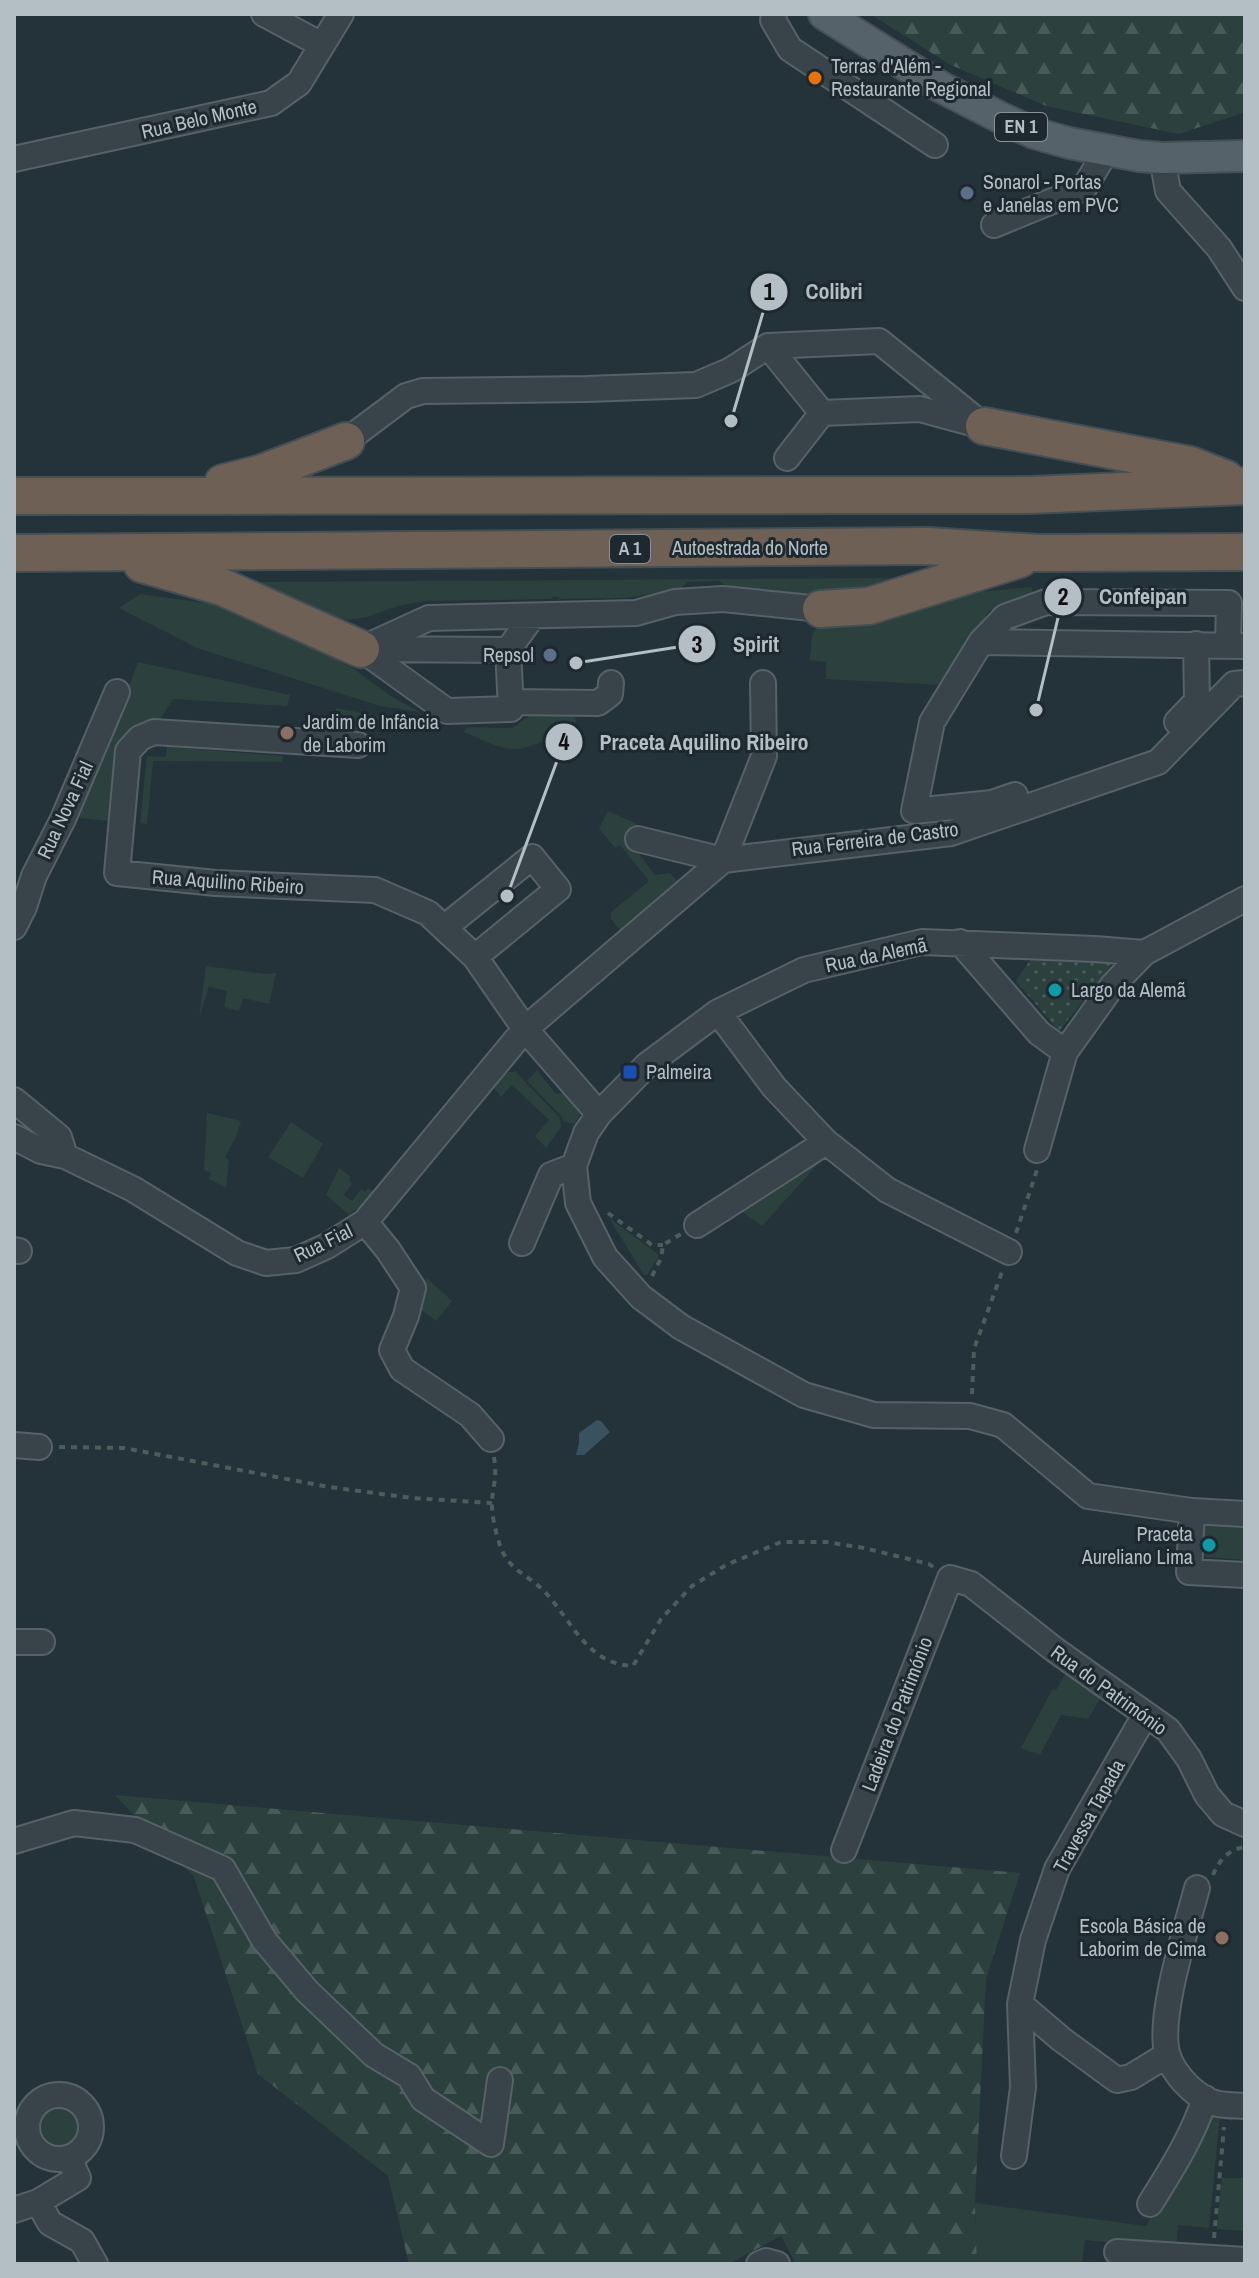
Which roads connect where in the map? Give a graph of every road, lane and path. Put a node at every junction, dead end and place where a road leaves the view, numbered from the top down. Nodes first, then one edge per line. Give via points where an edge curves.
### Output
1 (264, 14) edge
2 (341, 14) edge
3 (774, 14) edge
4 (824, 14) edge
5 (322, 45) junction
6 (935, 145) dead end
7 (1107, 150) junction
8 (1245, 156) edge
9 (1162, 158) junction
10 (14, 159) edge
11 (994, 225) dead end
12 (1245, 288) edge
13 (768, 346) junction
14 (822, 413) junction
15 (984, 426) junction
16 (346, 441) joint
17 (787, 458) dead end
18 (1244, 486) edge
19 (174, 495) junction
20 (14, 496) edge
21 (1245, 552) edge
22 (14, 553) edge
23 (106, 553) junction
24 (1039, 553) junction
25 (821, 609) joint
26 (532, 617) junction
27 (981, 642) junction
28 (1196, 644) junction
29 (1236, 645) edge
30 (361, 649) junction
31 (508, 650) junction
32 (611, 683) dead end
33 (763, 683) dead end
34 (1245, 683) edge
35 (117, 692) dead end
36 (510, 702) junction
37 (358, 745) dead end
38 (638, 839) dead end
39 (723, 860) junction
40 (1245, 899) edge
41 (14, 927) edge
42 (445, 927) junction
43 (960, 942) junction
44 (1144, 953) junction
45 (475, 957) junction
46 (718, 1012) junction
47 (525, 1029) junction
48 (1065, 1052) junction
49 (14, 1100) edge
50 (599, 1114) junction
51 (14, 1137) edge
52 (826, 1142) junction
53 (1037, 1150) joint
54 (65, 1156) junction
55 (574, 1166) junction
56 (578, 1203) junction
57 (365, 1222) junction
58 (697, 1225) joint
59 (522, 1243) dead end
60 (663, 1245) junction
61 (1009, 1252) junction
62 (641, 1297) junction
63 (970, 1416) junction
64 (491, 1439) joint
65 (14, 1445) edge
66 (39, 1447) joint
67 (492, 1503) junction
68 (1192, 1511) junction
69 (1245, 1514) edge
70 (1245, 1575) edge
71 (950, 1578) junction
72 (14, 1642) edge
73 (42, 1642) dead end
74 (1145, 1715) junction
75 (1245, 1824) edge
76 (14, 1841) edge
77 (1245, 1847) edge
78 (844, 1850) dead end
79 (1218, 1863) dead end
80 (1197, 1888) dead end
81 (1020, 2004) junction
82 (1167, 2055) junction
83 (500, 2080) dead end
84 (1225, 2103) edge
85 (1014, 2156) dead end
86 (69, 2158) dead end
87 (38, 2202) junction
88 (1150, 2204) dead end
89 (14, 2210) edge
90 (1117, 2252) dead end
91 (1212, 2258) junction
92 (1245, 2260) edge
93 (95, 2264) edge
94 (759, 2264) edge
95 (777, 2264) edge

1 - 5 street
2 - 5 street, Rua Belo Monte
3 - 6 street via 790,49
4 - 7 main road, EN 1 via 1003,119 1034,133
5 - 10 street, Rua Belo Monte via 299,83 271,103
7 - 9 main road, EN 1
7 - 11 street via 1084,188
8 - 9 main road, EN 1
9 - 12 street via 1168,191 1219,248
13 - 14 street
13 - 15 street via 879,341
13 - 16 street via 696,385 423,391 406,396
14 - 15 street via 920,409
14 - 17 street
15 - 18 highway via 1190,465
16 - 19 highway via 262,473
18 - 19 highway via 1030,495
19 - 20 highway
21 - 24 highway, Autoestrada do Norte / A 1
22 - 23 highway, Autoestrada do Norte / A 1
23 - 24 highway, Autoestrada do Norte / A 1 via 928,546
23 - 30 highway via 222,587
24 - 25 highway via 869,606
25 - 26 street via 723,599 675,602 636,613
26 - 30 street via 429,618
26 - 31 street
27 - 28 street
27 - 28 street via 932,722 914,811 992,803 1152,747 1197,701
27 - 29 street via 1005,617 1046,602 1229,603
28 - 29 street
30 - 31 street
30 - 36 street via 447,711 511,709
31 - 36 street
32 - 36 street via 610,694 598,703
33 - 39 street via 764,756
34 - 39 street, Rua Ferreira de Castro via 1234,684 1158,762 951,833
35 - 41 street, Rua Nova Fial
37 - 42 street, Rua Aquilino Ribeiro via 154,732 140,738 128,751 117,873 375,890 428,913
38 - 39 street
39 - 47 street
40 - 44 street
42 - 45 street, Rua Aquilino Ribeiro
42 - 45 street via 532,857 558,889
43 - 44 street, Rua da Alemã
43 - 46 street, Rua da Alemã via 922,942 804,970
43 - 48 street via 1039,1033
44 - 48 street via 1113,985
45 - 47 street, Rua Aquilino Ribeiro
46 - 50 street, Rua da Alemã via 647,1065
46 - 52 street via 774,1087
47 - 50 street, Rua Aquilino Ribeiro
47 - 57 street, Rua Fial
48 - 53 street
49 - 54 street via 59,1137
50 - 55 street, Rua da Alemã
51 - 54 street, Rua Fial
52 - 58 street
52 - 61 street via 887,1190
53 - 61 path via 1041,1158
54 - 57 street, Rua Fial via 133,1189 237,1253 266,1263 296,1260
55 - 56 street, Rua da Alemã
55 - 59 street, Rua da Alemã via 551,1175
56 - 60 path via 608,1213 652,1245
56 - 62 street, Rua da Alemã via 605,1257
57 - 64 street via 413,1288 392,1350 402,1369 470,1415
58 - 60 path
60 - 62 path
61 - 63 path via 974,1349
62 - 63 street, Rua da Alemã via 681,1327 804,1395 874,1415
63 - 68 street, Rua da Alemã via 1003,1425 1088,1496
64 - 67 path via 497,1475
65 - 66 street
66 - 67 path via 124,1448 329,1487
67 - 71 path via 500,1546 510,1566 543,1589 594,1652 617,1665 633,1666 661,1619 692,1586 781,1542 864,1548 929,1564
68 - 69 street
68 - 70 street via 1189,1572
71 - 74 street, Rua do Património via 971,1584
71 - 78 street, Ladeira do Património
72 - 73 street
74 - 75 street, Rua do Património via 1168,1730 1223,1814
74 - 81 street, Travessa Tapada via 1057,1869 1033,1940
76 - 83 street via 74,1823 135,1830 223,1869 264,1940 307,1991 374,2055 409,2076 423,2099 491,2144
77 - 79 path
80 - 82 street via 1165,2026
81 - 82 street via 1117,2080
81 - 85 street, Travessa Tapada via 1023,2087
82 - 84 street via 1188,2086
84 - 88 street via 1198,2118
84 - 91 path
86 - 87 street via 78,2178
87 - 89 street
87 - 93 street via 50,2223 82,2241
90 - 91 street
91 - 92 street
94 - 95 street

